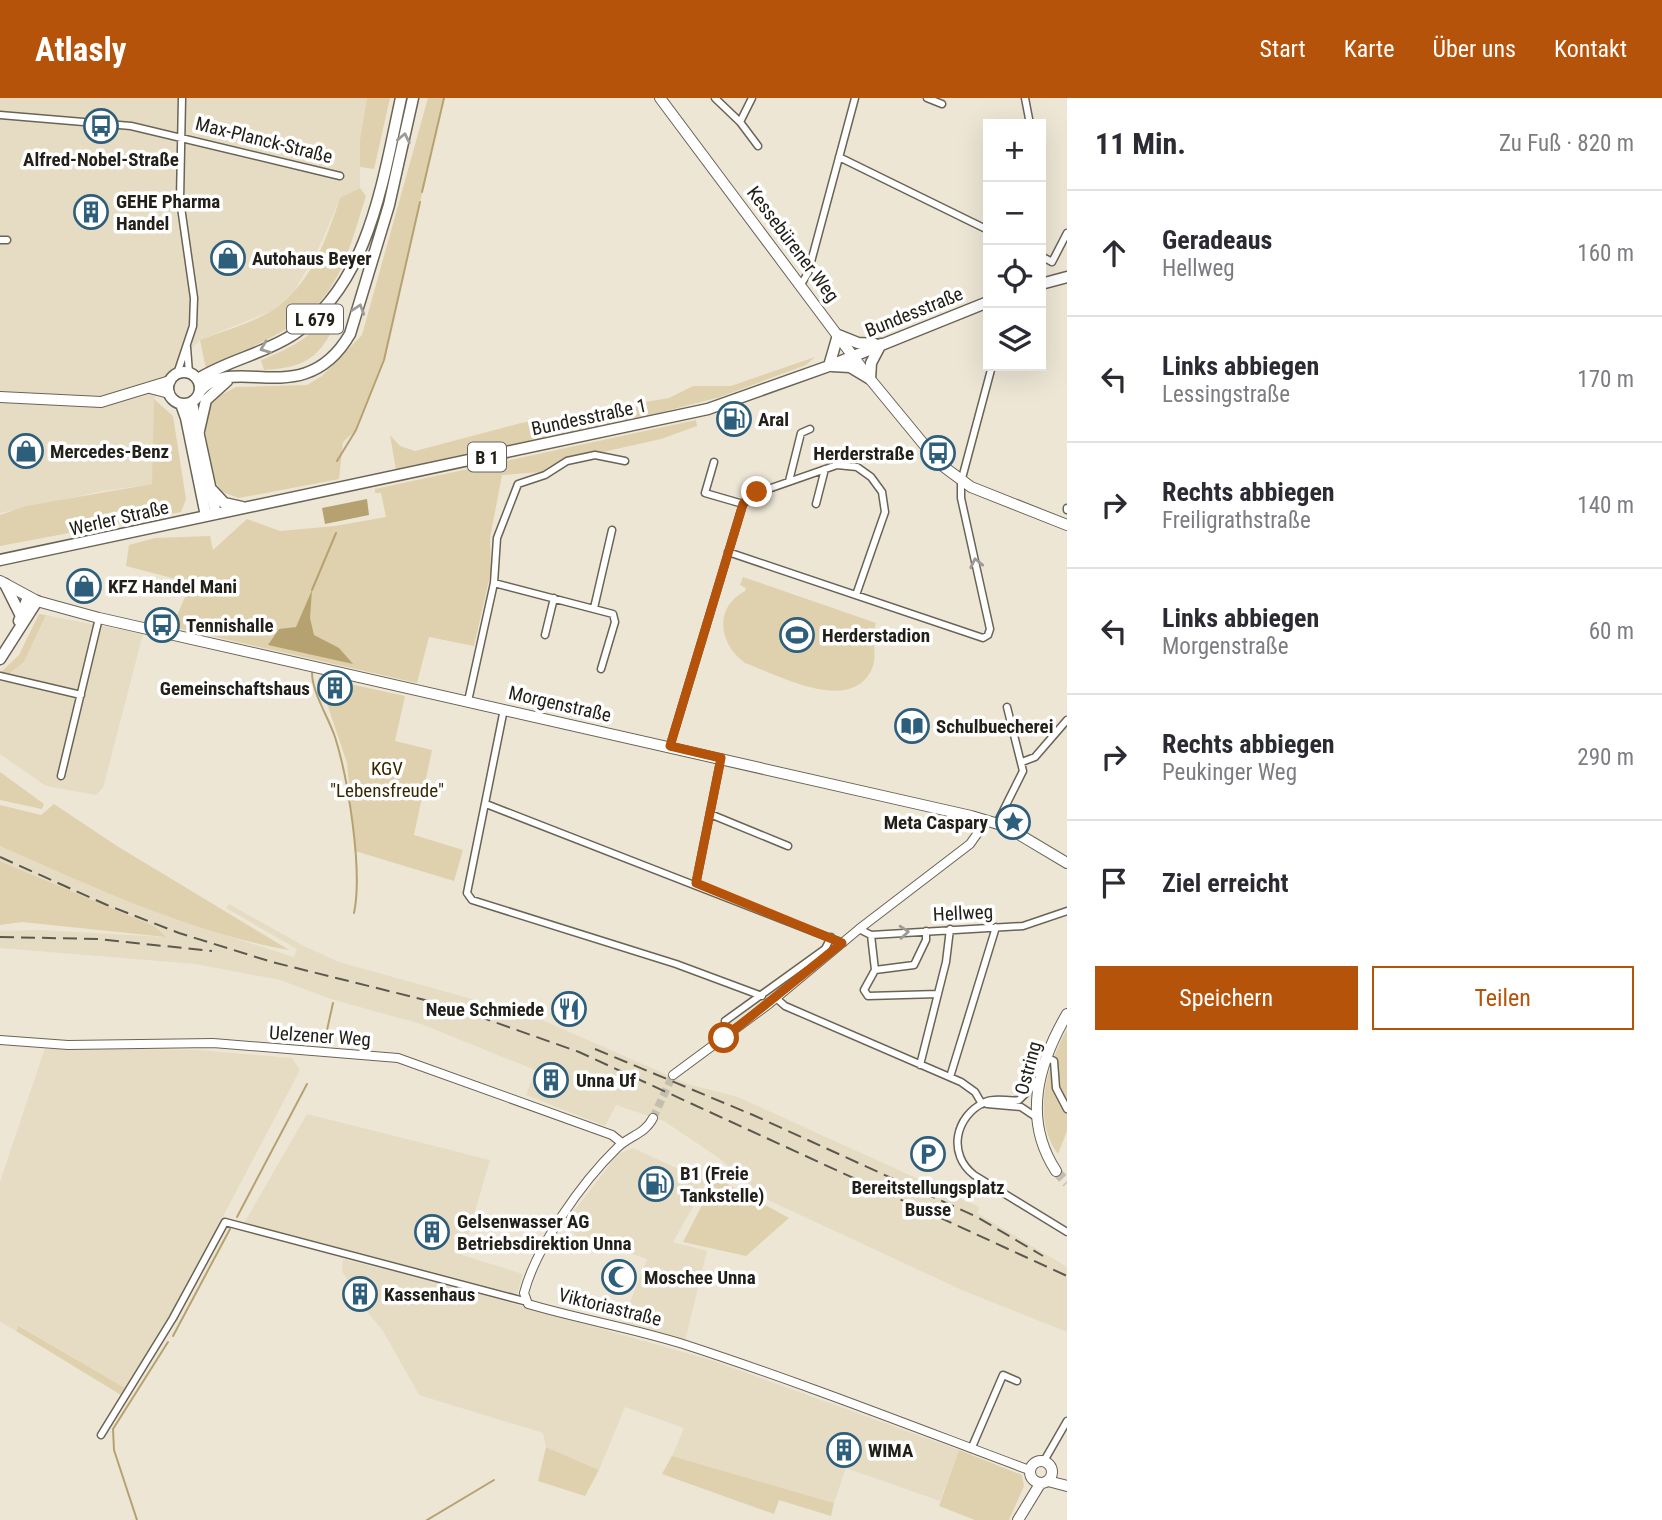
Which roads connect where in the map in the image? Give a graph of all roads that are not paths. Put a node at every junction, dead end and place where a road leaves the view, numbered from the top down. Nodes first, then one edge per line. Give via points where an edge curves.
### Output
1 (182, 98) edge
2 (401, 98) edge
3 (413, 98) edge
4 (660, 98) edge
5 (715, 98) edge
6 (752, 98) edge
7 (855, 98) edge
8 (927, 98) edge
9 (1025, 98) edge
10 (942, 104) dead end
11 (0, 115) edge
12 (1029, 119) edge
13 (740, 122) junction
14 (180, 137) junction
15 (758, 146) dead end
16 (839, 157) junction
17 (340, 176) dead end
18 (983, 228) edge
19 (1067, 233) edge
20 (1046, 259) edge
21 (1067, 277) edge
22 (1046, 283) edge
23 (800, 286) junction
24 (983, 304) edge
25 (838, 335) junction
26 (187, 343) junction
27 (881, 344) junction
28 (853, 355) junction
29 (829, 366) junction
30 (991, 371) edge
31 (183, 377) junction
32 (233, 379) junction
33 (870, 379) junction
34 (146, 389) junction
35 (200, 391) junction
36 (169, 393) junction
37 (0, 397) edge
38 (186, 404) junction
39 (810, 429) dead end
40 (198, 435) junction
41 (625, 461) dead end
42 (714, 462) dead end
43 (825, 469) junction
44 (789, 481) junction
45 (961, 482) junction
46 (209, 484) junction
47 (743, 504) junction
48 (816, 504) dead end
49 (245, 508) junction
50 (211, 515) junction
51 (1067, 525) edge
52 (612, 530) dead end
53 (728, 551) junction
54 (2, 559) edge
55 (3, 582) edge
56 (494, 583) junction
57 (856, 595) junction
58 (554, 598) junction
59 (33, 599) junction
60 (594, 608) junction
61 (21, 617) junction
62 (99, 618) junction
63 (545, 635) dead end
64 (11, 642) junction
65 (0, 659) edge
66 (601, 669) dead end
67 (0, 676) edge
68 (81, 695) junction
69 (468, 701) junction
70 (1007, 708) dead end
71 (504, 709) junction
72 (1067, 720) edge
73 (670, 746) junction
74 (721, 758) junction
75 (1022, 762) junction
76 (61, 776) dead end
77 (485, 804) junction
78 (710, 814) junction
79 (992, 822) junction
80 (788, 846) dead end
81 (1067, 863) edge
82 (696, 883) junction
83 (1067, 911) edge
84 (996, 927) junction
85 (859, 929) junction
86 (950, 929) junction
87 (926, 931) junction
88 (871, 934) junction
89 (831, 937) junction
90 (842, 943) junction
91 (875, 970) junction
92 (937, 994) junction
93 (762, 996) junction
94 (776, 998) junction
95 (1067, 1014) edge
96 (725, 1021) dead end
97 (0, 1040) edge
98 (1046, 1057) junction
99 (920, 1065) junction
100 (673, 1075) tunnel mouth
101 (950, 1077) junction
102 (1039, 1079) junction
103 (982, 1104) junction
104 (1067, 1109) edge
105 (1036, 1116) junction
106 (653, 1118) tunnel mouth
107 (622, 1143) junction
108 (1056, 1171) tunnel mouth
109 (1067, 1232) edge
110 (524, 1301) junction
111 (1017, 1381) dead end
112 (1067, 1422) edge
113 (101, 1435) dead end
114 (972, 1447) junction
115 (1044, 1461) joint
116 (1039, 1475) junction
117 (1067, 1485) edge
118 (1020, 1516) edge

1 - 14 street, Max-Planck-Straße
2 -> 31 main road, L 679 via 376,203 347,276 318,316 284,340
32 -> 3 main road, L 679 via 302,376 320,369 351,334
4 - 23 main road, Kessebürener Weg
5 - 13 street
6 - 13 street
7 - 16 street
8 - 10 street
9 - 12 street
11 - 14 street via 93,121
13 - 15 street
14 - 17 street, Max-Planck-Straße
14 - 26 street, Max-Planck-Straße via 180,200 194,298
16 - 18 street
16 - 23 street via 808,273
19 - 20 street via 1052,262
21 - 22 main road
23 - 25 main road, Kessebürener Weg
24 - 27 main road, Bundesstraße / B 1
25 - 27 main road via 858,343
25 - 28 main road, Kessebürener Weg
25 - 29 main road
26 - 31 street, Max-Planck-Straße
26 - 31 street, Max-Planck-Straße
27 - 28 main road, Bundesstraße / B 1
27 - 33 main road via 871,363
28 - 29 main road, Bundesstraße 1 / B 1
28 - 33 main road, Kessebürener Weg
29 - 33 main road via 850,367
29 - 49 main road, Bundesstraße 1 / B 1 via 708,409
30 - 45 street
31 - 34 main road
31 - 35 main road
31 - 36 main road
32 - 35 main road, L 679 via 216,380
32 - 40 main road via 205,400
33 - 45 main road, Kessebürener Weg via 934,457
34 - 36 main road via 156,387
34 - 37 main road via 101,402
35 - 38 main road
36 - 38 main road
38 - 40 main road
38 - 50 main road
39 - 44 street via 801,433
40 - 46 main road
41 - 56 street via 595,455 567,461 545,475 522,481 497,538
42 - 47 street via 705,493
43 - 44 street
43 - 48 street
43 - 57 street via 841,465 862,470 878,484 883,497 884,518
44 - 47 street via 757,492
45 - 51 main road, Kessebürener Weg
57 -> 45 street via 983,638 990,629
46 - 49 main road via 219,500
46 - 50 main road
47 - 53 street
49 - 50 main road, Werler Straße / B 1
50 - 54 main road, Werler Straße / B 1
52 - 60 street
53 - 57 street
53 - 73 street
55 - 59 main road
55 - 61 main road
56 - 58 street
56 - 69 street
58 - 60 street
58 - 63 street
59 - 61 main road
59 - 62 main road, Morgenstraße
59 - 64 main road
60 - 66 street via 615,617
61 - 64 main road
62 - 68 street
62 - 69 main road, Morgenstraße
64 - 65 main road
67 - 68 street
68 - 76 street
69 - 71 main road, Morgenstraße
70 - 75 street
71 - 73 main road, Morgenstraße
71 - 77 street
72 - 75 street via 1035,757
73 - 74 main road, Morgenstraße
74 - 78 street
74 - 79 main road, Morgenstraße
75 - 79 street via 1021,776
77 - 82 street
77 - 93 street via 467,893 472,900
78 - 80 street
78 - 82 street
79 - 81 main road, Morgenstraße
79 - 85 street
82 - 89 street
83 - 84 street, Hellweg via 1040,923
84 - 86 street, Hellweg
84 - 101 street
85 - 88 street, Hellweg
85 - 90 street
86 - 87 street, Hellweg
86 - 92 street
88 -> 87 street, Hellweg
87 - 91 street via 914,965
88 - 91 street
89 - 90 street
89 - 93 street via 825,949
90 - 94 street
91 - 92 street via 864,990 867,996
92 - 99 street
93 - 96 street
94 - 99 street
94 - 100 street
95 - 98 main road, Ostring
97 - 107 street, Uelzener Weg via 68,1045 214,1043 398,1058 612,1135
98 - 102 main road, Ostring
98 - 104 street via 1054,1061 1056,1088
99 - 101 street
101 - 103 street via 969,1086
102 - 103 street via 1019,1100
102 - 105 main road, Ostring
103 - 105 street via 1021,1107
103 - 109 street via 965,1119 957,1138 957,1154 965,1168
105 - 108 main road, Ostring via 1044,1150
106 - 107 street via 642,1132
107 - 110 street via 538,1253
110 - 113 street, Viktoriastraße via 225,1222
110 - 114 street, Viktoriastraße via 700,1350
111 - 114 street via 1003,1375
112 - 115 street
114 - 116 street, Viktoriastraße
115 - 116 main road
116 - 117 main road, Viktoriastraße
116 - 118 main road

